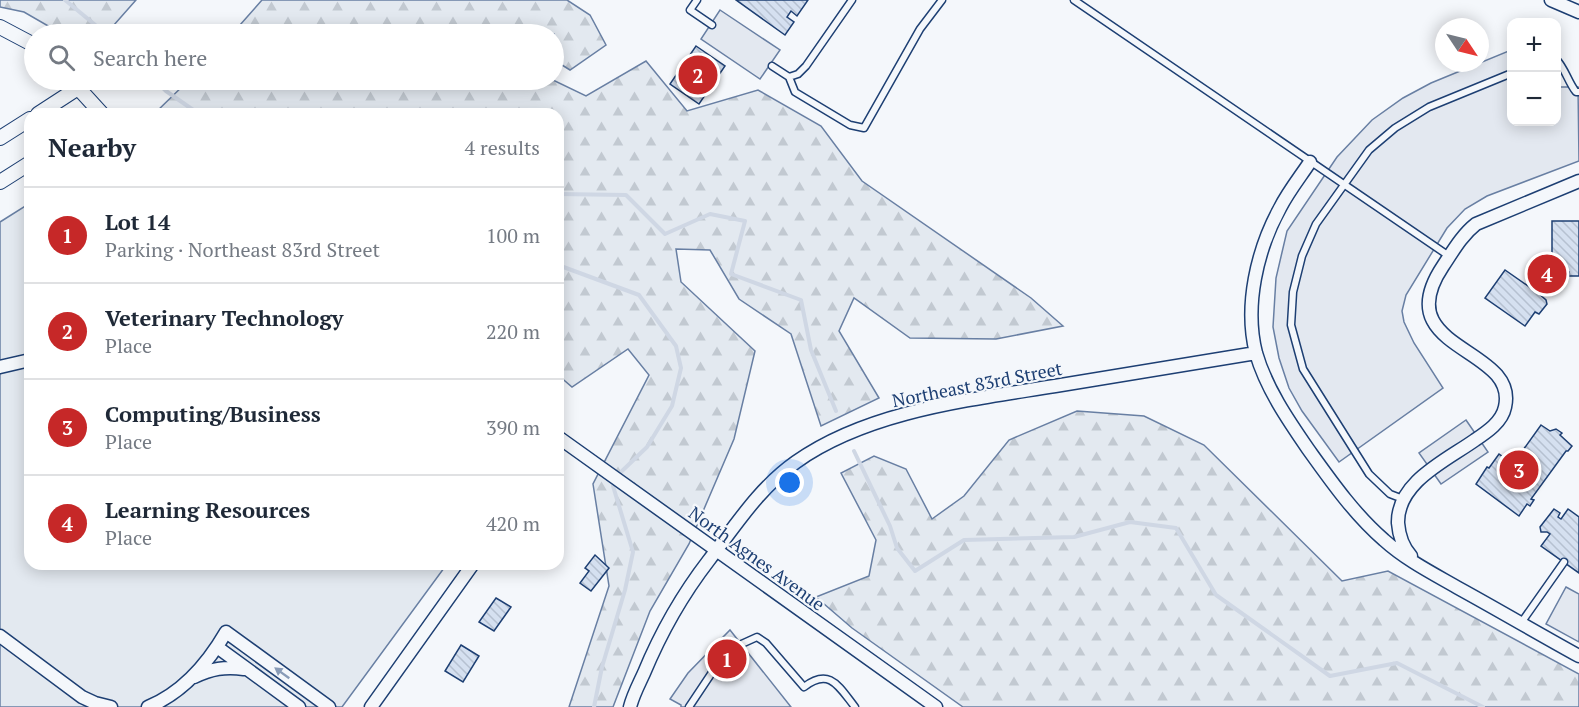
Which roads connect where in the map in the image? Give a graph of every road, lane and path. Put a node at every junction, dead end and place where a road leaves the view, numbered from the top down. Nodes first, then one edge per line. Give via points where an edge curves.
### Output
1 (697, 0) edge
2 (852, 0) edge
3 (942, 0) edge
4 (1074, 0) edge
5 (1551, 0) edge
6 (1579, 12) edge
7 (712, 25) dead end
8 (0, 27) edge
9 (24, 40) edge
10 (1561, 64) edge
11 (772, 66) dead end
12 (1507, 75) edge
13 (789, 77) junction
14 (67, 90) edge
15 (80, 90) edge
16 (1579, 92) edge
17 (45, 108) edge
18 (96, 108) edge
19 (24, 123) edge
20 (0, 138) edge
21 (1310, 162) junction
22 (24, 167) edge
23 (1579, 181) edge
24 (0, 182) edge
25 (1343, 185) junction
26 (1449, 256) junction
27 (1256, 353) junction
28 (24, 361) edge
29 (0, 367) edge
30 (564, 445) edge
31 (1403, 499) junction
32 (716, 550) junction
33 (1564, 562) dead end
34 (1418, 564) junction
35 (469, 570) edge
36 (1521, 623) junction
37 (0, 636) edge
38 (217, 647) junction
39 (1579, 656) edge
40 (247, 669) junction
41 (190, 678) junction
42 (111, 707) edge
43 (148, 707) edge
44 (299, 707) edge
45 (329, 707) edge
46 (370, 707) edge
47 (630, 707) edge
48 (689, 707) edge
49 (855, 707) edge
50 (936, 707) edge

1 - 7 lane via 690,10
2 - 13 lane via 806,66
3 - 13 lane via 920,29 864,128 850,125 795,92
4 - 21 lane
5 - 6 street
8 - 9 street
10 - 16 lane via 1569,84
11 - 13 lane
12 - 25 lane via 1429,107 1395,128 1369,150
14 - 17 street
15 - 18 street
19 - 20 street
21 - 25 lane
21 - 27 street via 1266,235 1253,297
22 - 24 street
23 - 26 street via 1476,224
25 - 26 lane
25 - 31 lane via 1316,224 1302,256 1293,292 1291,325 1303,369 1347,442 1378,485
26 - 31 street via 1428,293 1432,321 1502,381 1505,408 1487,432 1424,476
27 - 32 street, Northeast 83rd Street via 999,395 917,411 859,429 822,445 776,478 742,513
27 - 34 street via 1275,398 1334,486 1384,541
28 - 29 street
30 - 32 street, North Agnes Avenue
31 - 34 street via 1399,532 1403,547
32 - 47 street, Northeast 83rd Street via 659,638
32 - 50 street, North Agnes Avenue
33 - 36 lane
34 - 36 street
35 - 46 street
36 - 39 street
37 - 42 street via 82,697
38 - 40 street
38 - 41 street
45 -> 38 street via 226,632
40 - 41 street via 213,669
40 - 44 street
41 - 43 street via 164,700
48 - 49 lane via 735,647 757,637 804,687 813,680 829,679

